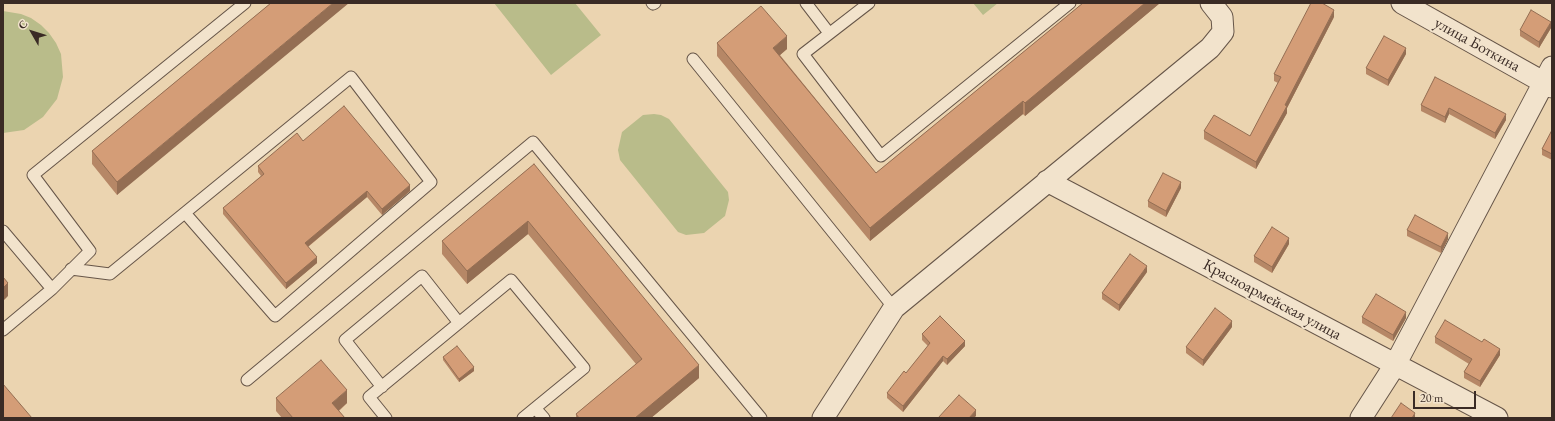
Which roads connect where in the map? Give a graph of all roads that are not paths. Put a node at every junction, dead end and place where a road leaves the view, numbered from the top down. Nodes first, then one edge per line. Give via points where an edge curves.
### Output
1 (245, 3) edge
2 (806, 3) edge
3 (869, 3) edge
4 (1070, 3) edge
5 (1211, 3) edge
6 (1402, 3) edge
7 (829, 33) junction
8 (693, 58) dead end
9 (1549, 79) edge
10 (1047, 181) junction
11 (185, 213) junction
12 (3, 231) edge
13 (72, 269) junction
14 (52, 288) junction
15 (894, 308) junction
16 (459, 323) junction
17 (3, 330) edge
18 (1395, 365) junction
19 (247, 380) dead end
20 (382, 387) junction
21 (535, 408) junction
22 (386, 418) edge
23 (523, 418) edge
24 (544, 418) edge
25 (761, 418) edge
26 (823, 418) edge
27 (1361, 418) edge
28 (1497, 418) edge

1 - 13 lane via 33,175 90,251
2 - 7 lane
3 - 7 lane
4 - 7 lane via 881,156 803,54
5 - 10 street via 1222,17 1222,32 1210,48
6 - 9 street, улица Боткина
8 - 15 lane
9 - 18 street
10 - 15 street
10 - 18 street, Красноармейская улица
11 - 11 lane via 351,77 431,182 275,316
11 - 13 lane via 110,274
12 - 14 lane
13 - 14 lane
14 - 17 lane
15 - 26 street
16 - 20 lane
16 - 20 lane via 422,276 345,340
16 - 21 lane via 511,280 584,368
18 - 27 street
18 - 28 street, Красноармейская улица
19 - 25 lane via 533,142
20 - 22 lane via 369,397
21 - 23 lane
21 - 24 lane

